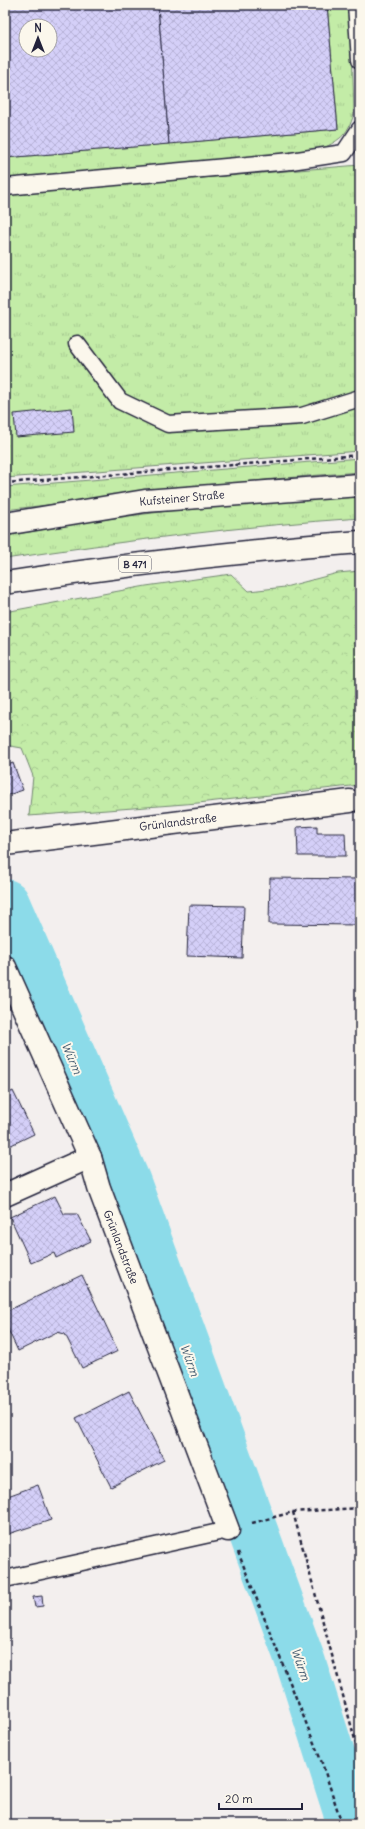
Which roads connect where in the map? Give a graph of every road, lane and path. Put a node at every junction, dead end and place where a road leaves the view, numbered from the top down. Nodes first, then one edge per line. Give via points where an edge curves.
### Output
1 (356, 5) edge
2 (360, 60) edge
3 (360, 129) edge
4 (5, 186) edge
5 (78, 344) dead end
6 (360, 398) edge
7 (360, 455) edge
8 (5, 483) edge
9 (360, 485) edge
10 (5, 524) edge
11 (360, 542) edge
12 (5, 583) edge
13 (350, 801) dead end
14 (5, 844) edge
15 (5, 967) edge
16 (90, 1157) junction
17 (5, 1195) edge
18 (360, 1508) edge
19 (293, 1512) junction
20 (261, 1521) dead end
21 (228, 1530) junction
22 (5, 1579) edge
23 (360, 1758) edge
24 (342, 1824) edge

1 - 2 lane
3 - 4 lane via 344,153 290,161
5 - 6 lane via 120,401 168,424 302,416
7 - 8 path
9 - 10 main road, Kufsteiner Straße via 145,501
11 - 12 main road, B 471 via 266,549 152,562
13 - 14 main road, Grünlandstraße
15 - 16 main road, Grünlandstraße
16 - 17 main road
16 - 21 main road, Grünlandstraße via 99,1188
18 - 19 path
19 - 20 path
19 - 23 path
21 - 22 lane
21 - 24 path via 322,1763

